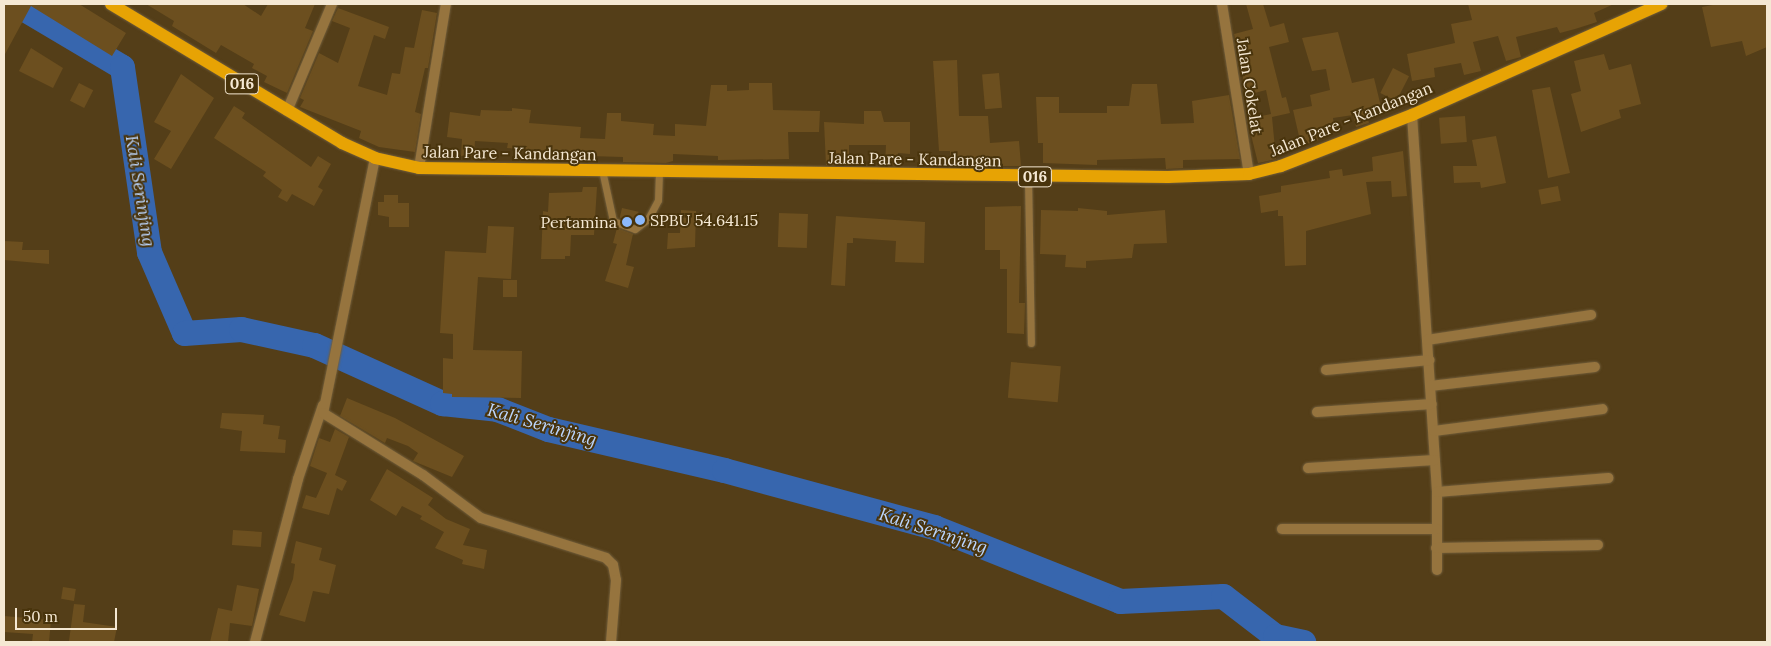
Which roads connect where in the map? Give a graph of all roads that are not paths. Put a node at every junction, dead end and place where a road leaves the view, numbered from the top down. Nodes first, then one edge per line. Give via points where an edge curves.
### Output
1 (111, 4) edge
2 (332, 4) edge
3 (446, 4) edge
4 (1222, 4) edge
5 (1661, 4) edge
6 (287, 112) junction
7 (1412, 115) junction
8 (375, 158) junction
9 (418, 168) junction
10 (602, 170) junction
11 (659, 171) junction
12 (1249, 174) junction
13 (1028, 177) junction
14 (1591, 315) dead end
15 (1428, 340) junction
16 (1031, 343) dead end
17 (1430, 360) junction
18 (1595, 367) dead end
19 (1326, 370) dead end
20 (1430, 386) junction
21 (1432, 404) junction
22 (323, 405) junction
23 (1603, 409) dead end
24 (1316, 412) dead end
25 (1434, 431) junction
26 (1435, 460) junction
27 (1308, 468) dead end
28 (1608, 478) dead end
29 (1437, 492) junction
30 (1282, 529) dead end
31 (1437, 530) junction
32 (1598, 545) dead end
33 (1436, 548) junction
34 (1437, 570) dead end
35 (254, 642) edge
36 (611, 642) edge

1 - 6 main road, 016
2 - 6 street
3 - 9 street
4 - 12 street, Jalan Cokelat
5 - 7 main road, Jalan Pare - Kandangan / 016
6 - 8 main road, 016
7 - 12 main road, Jalan Pare - Kandangan / 016 via 1282,166
7 - 15 street
8 - 9 main road, Jalan Pare - Kandangan / 016
8 - 22 street via 343,327
9 - 10 main road, Jalan Pare - Kandangan / 016
10 - 11 main road, Jalan Pare - Kandangan / 016
10 - 11 lane via 613,221 634,229 648,219 658,200
11 - 13 main road, Jalan Pare - Kandangan / 016
12 - 13 main road, Jalan Pare - Kandangan / 016
13 - 16 lane
14 - 15 street
15 - 17 street
17 - 19 street
17 - 20 street
18 - 20 street
20 - 21 street
21 - 24 street
21 - 25 street
22 - 35 street via 298,479
22 - 36 street via 327,418 396,457 481,518 606,558 613,565 616,580
23 - 25 street
25 - 26 street
26 - 27 street
26 - 29 street
28 - 29 street
29 - 31 street
30 - 31 street
31 - 33 street
32 - 33 street
33 - 34 street

